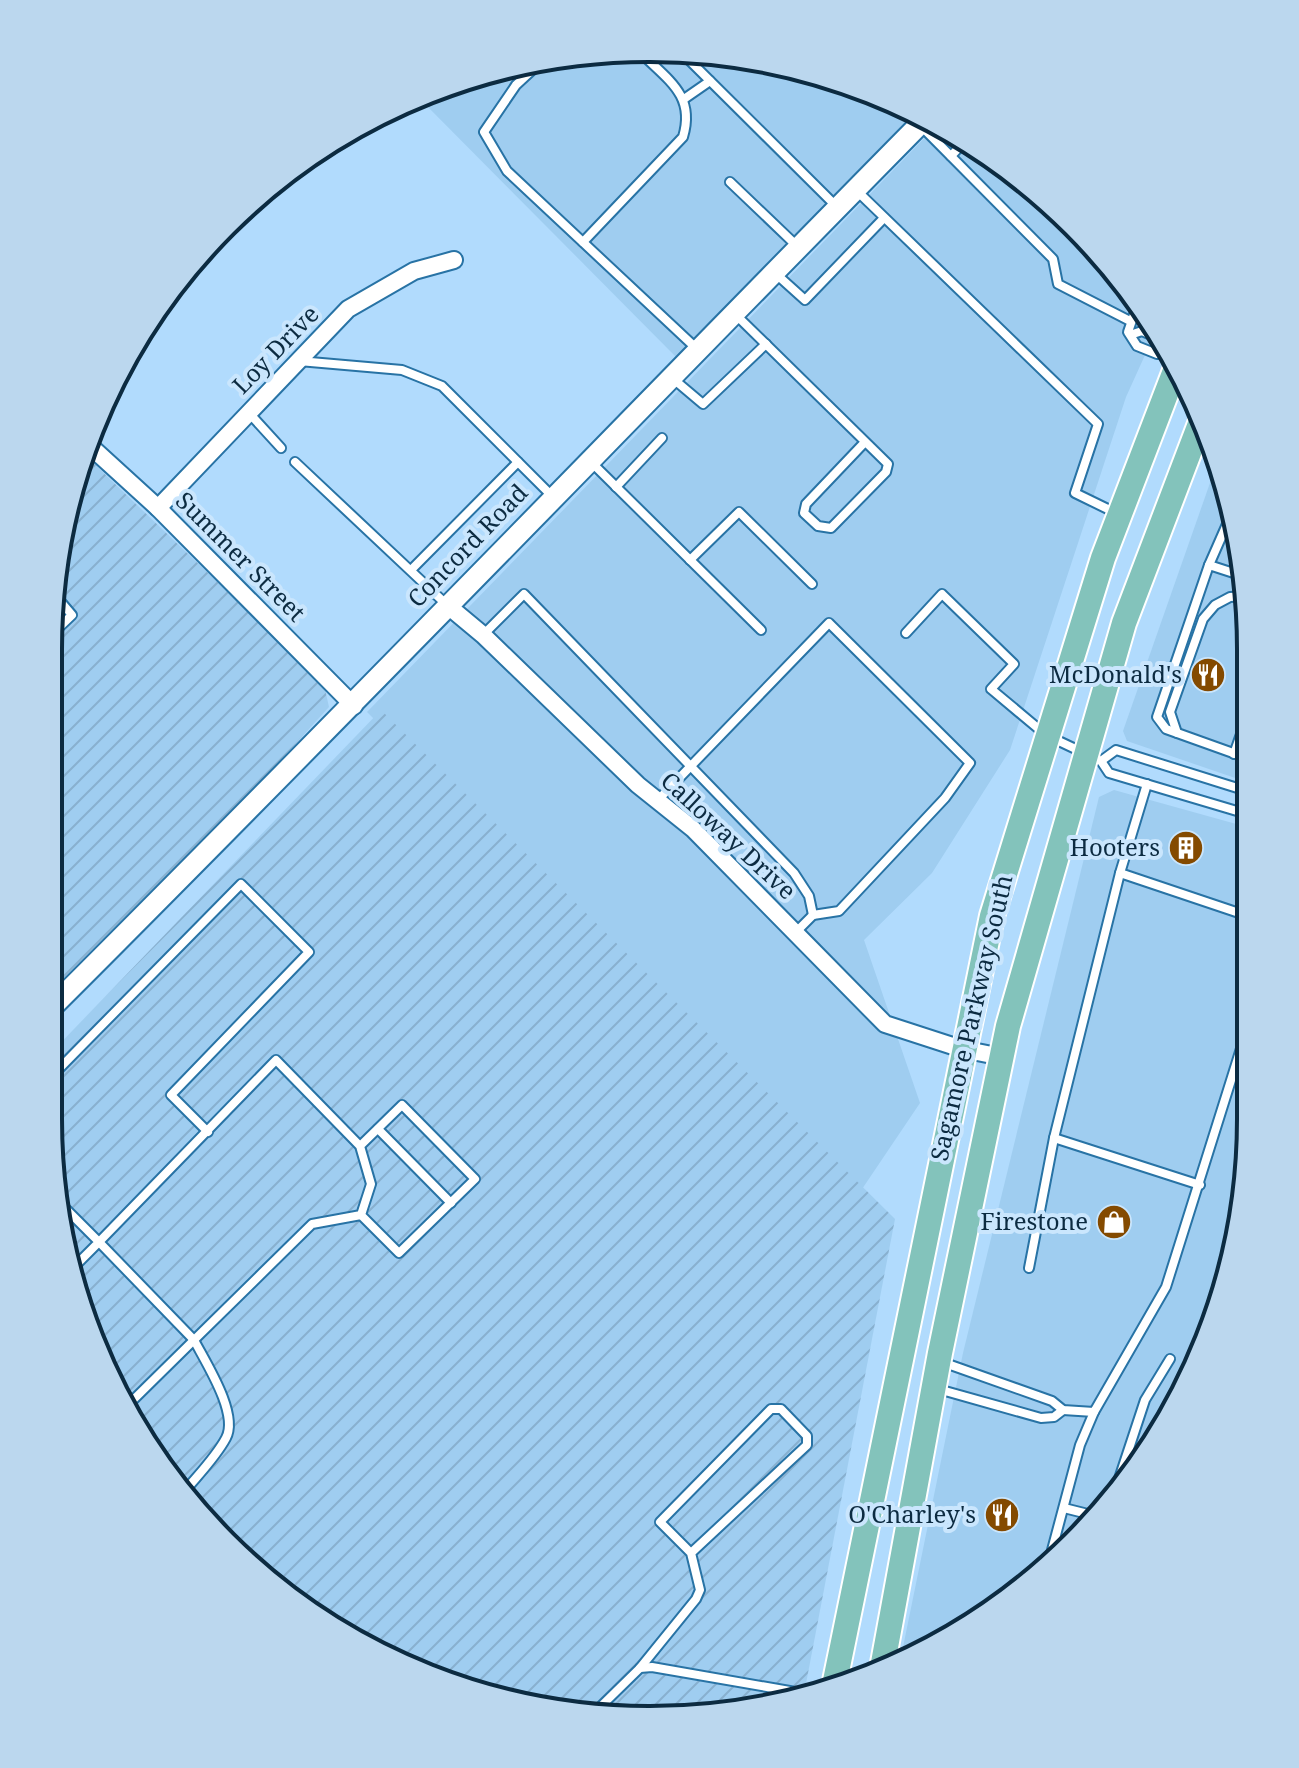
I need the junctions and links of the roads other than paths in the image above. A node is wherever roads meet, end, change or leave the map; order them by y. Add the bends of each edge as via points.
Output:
1 (649, 62) edge
2 (692, 63) edge
3 (527, 75) edge
4 (710, 81) junction
5 (684, 99) junction
6 (917, 127) edge
7 (936, 137) edge
8 (957, 150) edge
9 (951, 156) junction
10 (730, 182) dead end
11 (855, 189) junction
12 (837, 207) junction
13 (884, 218) junction
14 (583, 242) junction
15 (798, 247) junction
16 (454, 260) dead end
17 (774, 272) junction
18 (734, 312) junction
19 (1133, 315) edge
20 (1130, 321) junction
21 (1143, 332) edge
22 (1133, 334) junction
23 (766, 344) junction
24 (697, 349) junction
25 (1157, 354) edge
26 (298, 361) junction
27 (670, 377) junction
28 (1171, 381) edge
29 (249, 413) junction
30 (1196, 435) edge
31 (662, 438) dead end
32 (865, 442) junction
33 (281, 448) dead end
34 (97, 452) edge
35 (588, 460) junction
36 (295, 462) dead end
37 (518, 462) junction
38 (616, 487) junction
39 (552, 496) junction
40 (158, 508) junction
41 (1119, 515) junction
42 (1225, 529) edge
43 (690, 560) junction
44 (1209, 565) junction
45 (411, 570) junction
46 (1232, 572) edge
47 (812, 584) dead end
48 (1234, 597) edge
49 (64, 605) edge
50 (447, 605) junction
51 (63, 624) edge
52 (761, 630) dead end
53 (906, 633) dead end
54 (483, 635) junction
55 (354, 706) junction
56 (1177, 733) junction
57 (1046, 735) junction
58 (1237, 745) edge
59 (1234, 754) junction
60 (1237, 755) edge
61 (1094, 758) junction
62 (690, 766) junction
63 (1147, 784) junction
64 (1237, 788) edge
65 (658, 801) junction
66 (1237, 811) edge
67 (1120, 873) junction
68 (1237, 912) edge
69 (813, 915) junction
70 (795, 933) junction
71 (62, 997) edge
72 (962, 1049) junction
73 (1002, 1057) junction
74 (1237, 1063) edge
75 (62, 1066) edge
76 (378, 1129) junction
77 (208, 1132) junction
78 (1054, 1138) junction
79 (360, 1146) junction
80 (1200, 1185) junction
81 (451, 1203) junction
82 (70, 1213) edge
83 (361, 1215) junction
84 (99, 1242) junction
85 (80, 1261) edge
86 (1029, 1268) dead end
87 (194, 1340) junction
88 (1170, 1359) dead end
89 (939, 1360) junction
90 (934, 1387) junction
91 (134, 1399) edge
92 (1063, 1410) junction
93 (1094, 1412) junction
94 (1123, 1466) edge
95 (190, 1484) edge
96 (1064, 1508) junction
97 (1084, 1513) edge
98 (1054, 1544) edge
99 (691, 1553) junction
100 (884, 1656) edge
101 (640, 1668) junction
102 (836, 1676) edge
103 (785, 1690) edge
104 (603, 1704) edge

1 - 5 lane
2 - 4 lane
3 - 14 lane via 484,132 507,171
4 - 5 lane
4 - 12 lane
5 - 14 lane via 690,116 683,137
6 - 11 street, Concord Road
7 - 9 lane
8 - 9 lane
9 - 20 lane via 1053,259 1058,284
10 - 15 lane
11 - 12 street, Concord Road
11 - 13 lane
12 - 15 street, Concord Road
13 - 17 lane via 805,300
13 - 41 lane via 1098,424 1075,493
14 - 24 lane
15 - 17 street, Concord Road
16 - 26 street, Loy Drive via 414,271 348,309
17 - 18 street, Concord Road
18 - 23 lane
18 - 24 street, Concord Road
19 - 20 lane
20 - 22 lane via 1127,328
21 - 22 lane
22 - 25 lane via 1137,346
23 - 27 lane via 703,404
23 - 32 lane
24 - 27 street, Concord Road
26 - 29 street, Loy Drive
26 - 37 lane via 402,370 442,386
27 - 35 street, Concord Road
28 - 41 main road, Sagamore Parkway South
29 - 33 lane
29 - 40 street, Loy Drive
30 - 61 main road, Sagamore Parkway South via 1124,623
31 - 38 lane
32 - 32 lane via 888,464 886,472 831,528 818,526 804,513 806,504
34 - 40 street, Summer Street
35 - 38 lane
35 - 39 street, Concord Road
36 - 45 lane
37 - 39 lane
37 - 45 lane
38 - 43 lane
39 - 50 street, Concord Road
40 - 55 street, Summer Street
41 - 57 main road, Sagamore Parkway South
42 - 44 lane
43 - 47 lane via 739,512
43 - 52 lane
44 - 46 lane
44 - 56 lane via 1157,717
45 - 50 lane
48 - 56 lane via 1215,605 1203,619 1170,712
49 - 51 lane via 72,615
50 - 54 street, Calloway Drive
50 - 55 street, Concord Road
53 - 57 lane via 942,594 1014,664 991,689
54 - 62 lane via 524,594
54 - 65 street, Calloway Drive
55 - 71 street, Concord Road
56 - 59 lane
57 - 61 lane
57 - 72 main road, Sagamore Parkway South via 992,916
58 - 59 lane
59 - 60 lane
61 - 63 lane via 1109,773
61 - 64 lane via 1116,750
61 - 73 main road, Sagamore Parkway South
62 - 65 lane
62 - 69 lane via 794,873 809,896
62 - 69 lane via 829,623 970,763 945,798 839,911
63 - 66 lane
63 - 67 lane
65 - 70 street, Calloway Drive via 693,829
67 - 68 lane
67 - 78 lane
69 - 70 lane
70 - 72 street, Calloway Drive via 885,1024
72 - 73 street, Calloway Drive
72 - 102 main road, Sagamore Parkway South
73 - 89 main road, Sagamore Parkway South
74 - 80 lane
75 - 77 lane via 241,884 309,952 171,1095
76 - 79 lane
76 - 81 lane
76 - 81 lane via 402,1105 475,1179
77 - 79 lane via 276,1060
77 - 84 lane
78 - 80 lane
78 - 86 lane
79 - 83 lane via 371,1184
80 - 93 lane via 1157,1307
81 - 83 lane via 399,1253
82 - 84 lane
83 - 87 lane via 312,1224
84 - 85 lane
84 - 87 lane
87 - 91 lane
87 - 95 lane via 230,1422 227,1436
88 - 94 lane via 1145,1400
89 - 90 main road, Sagamore Parkway South
89 - 92 lane via 1052,1401
90 - 92 lane via 1041,1418
90 - 100 main road, Sagamore Parkway South
92 - 93 lane
93 - 96 lane
96 - 97 lane
96 - 98 lane
99 - 99 lane via 807,1445 807,1436 781,1409 771,1409 660,1522
99 - 101 lane via 700,1590
101 - 103 lane
101 - 104 lane

